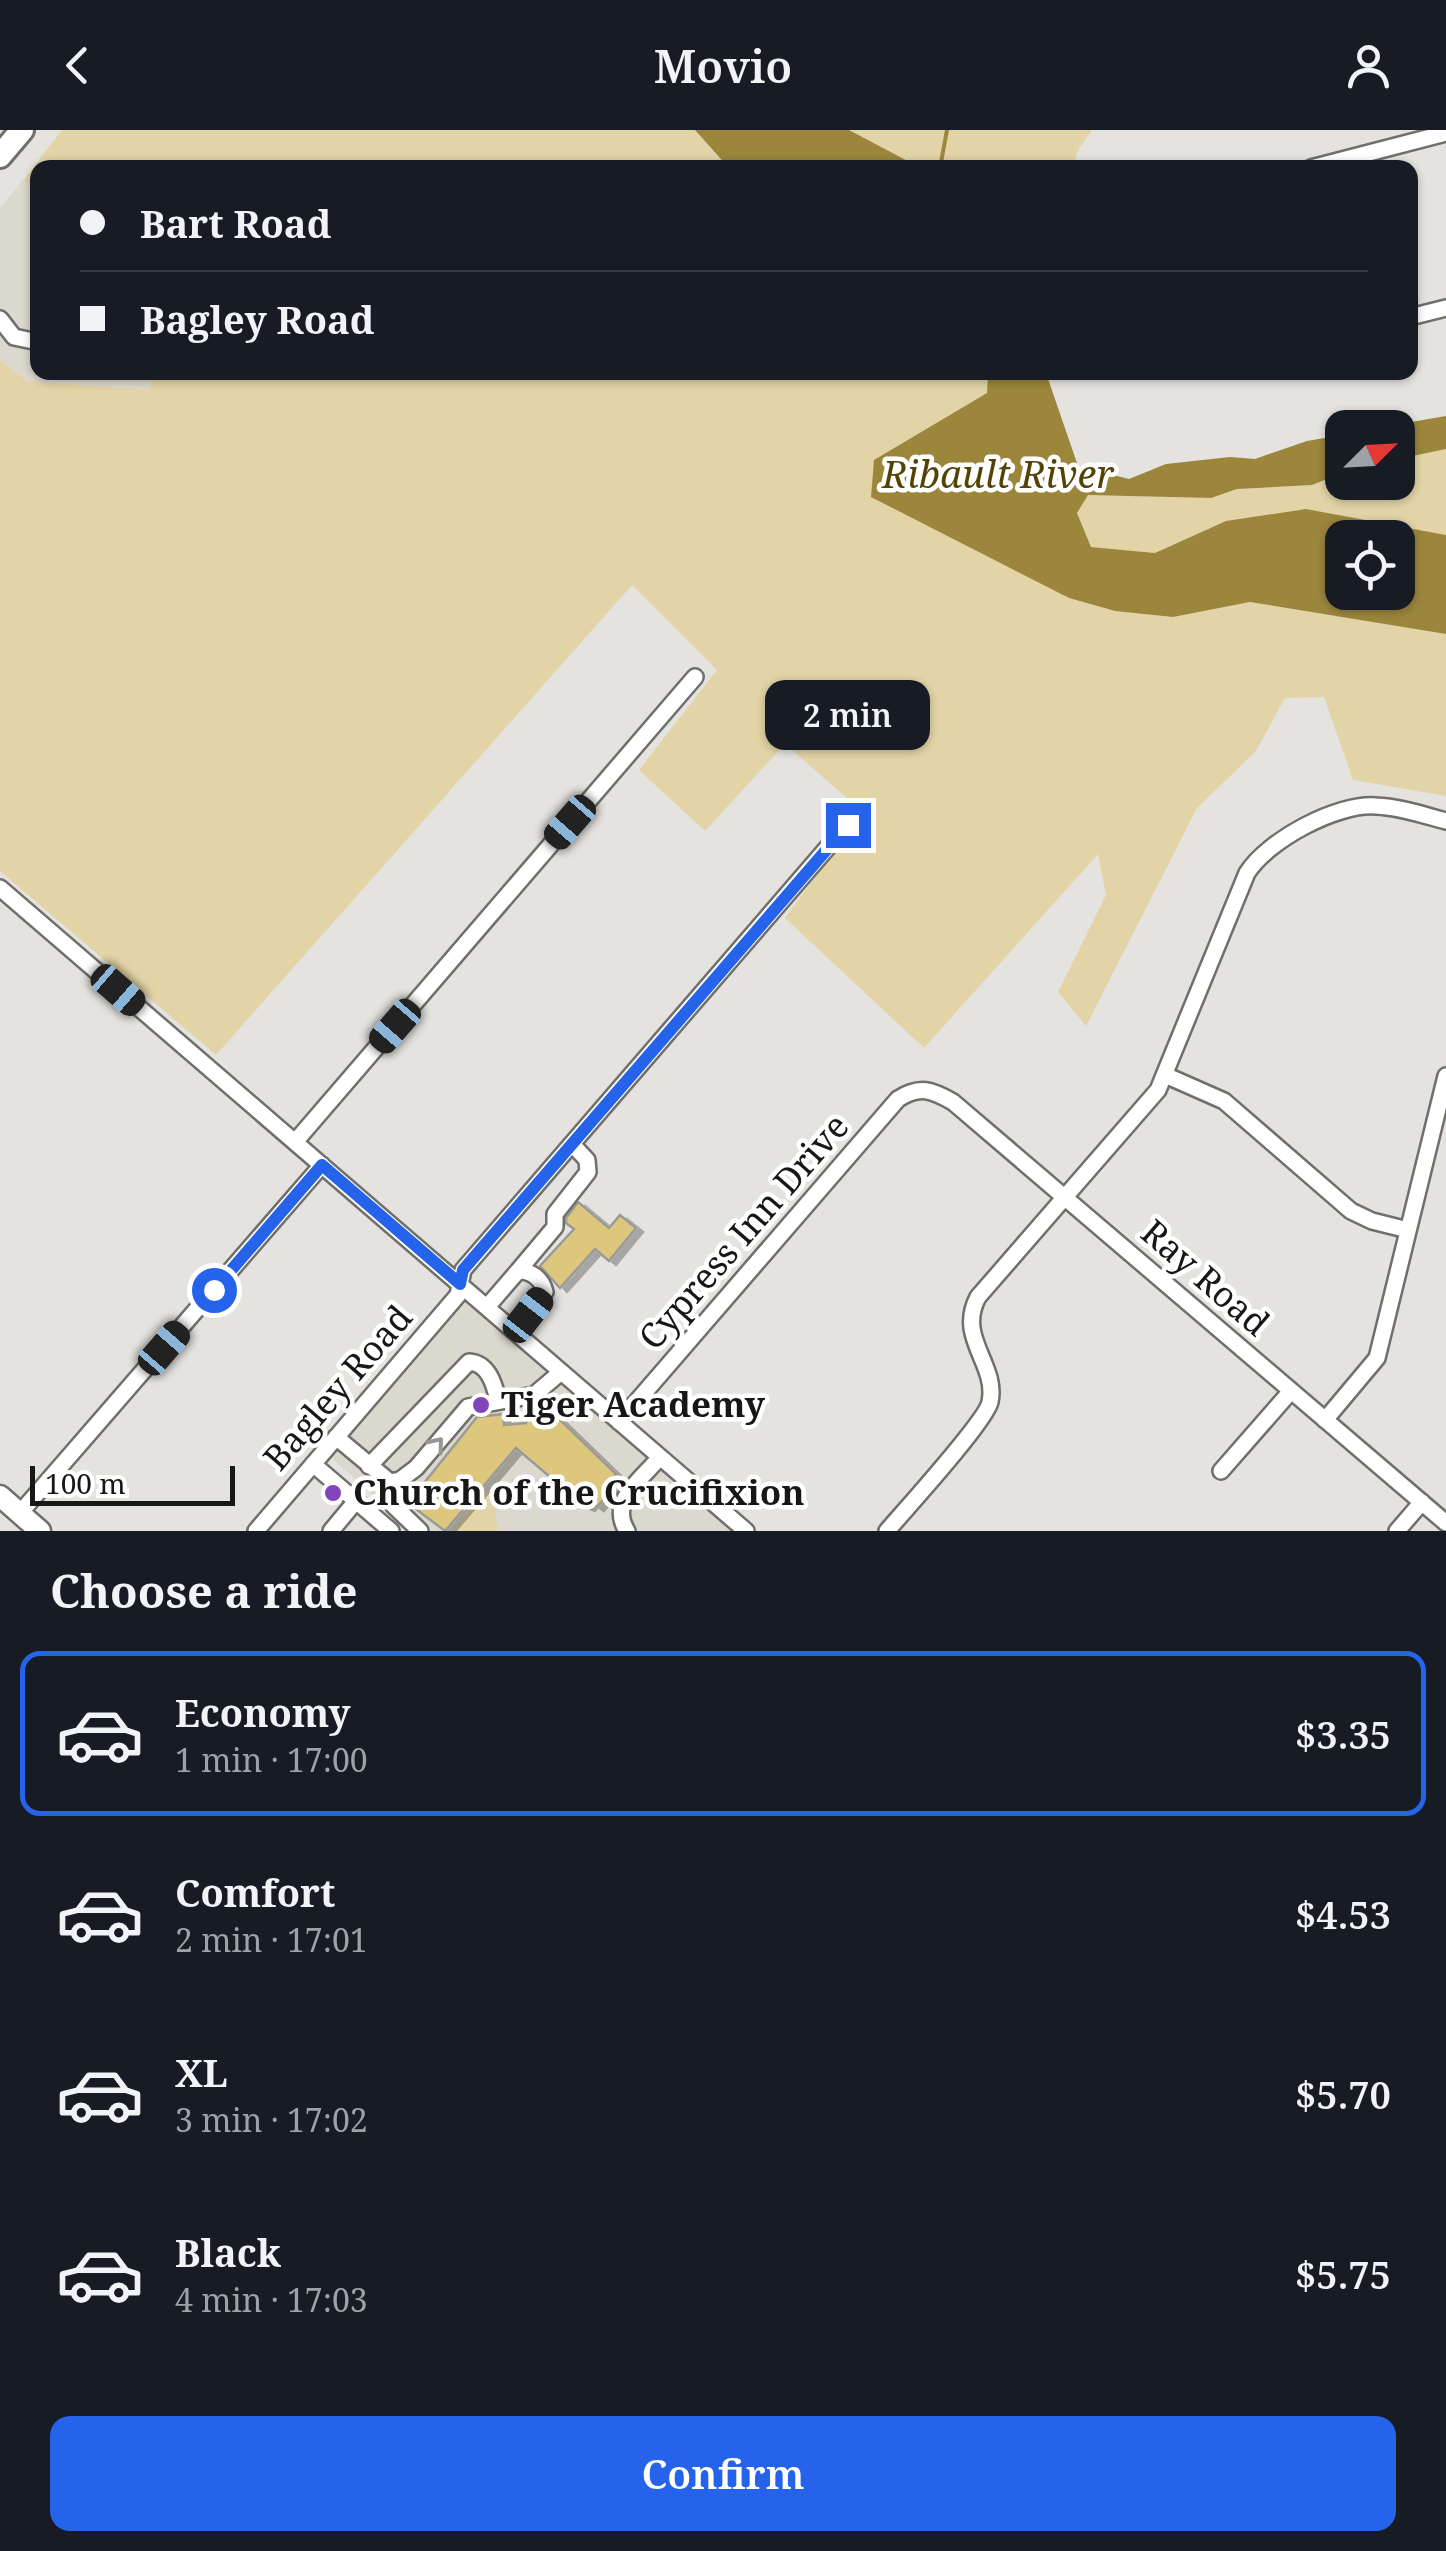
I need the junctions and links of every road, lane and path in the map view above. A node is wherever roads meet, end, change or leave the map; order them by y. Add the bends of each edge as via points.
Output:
1 (22, 130) edge
2 (1446, 133) edge
3 (0, 156) edge
4 (1342, 160) edge
5 (1446, 308) edge
6 (1418, 315) edge
7 (0, 320) edge
8 (30, 340) edge
9 (695, 677) dead end
10 (1446, 821) edge
11 (848, 825) dead end
12 (0, 888) edge
13 (1165, 1075) junction
14 (1446, 1076) edge
15 (920, 1088) joint
16 (295, 1142) junction
17 (573, 1146) junction
18 (322, 1165) junction
19 (1064, 1197) junction
20 (1408, 1230) junction
21 (518, 1271) junction
22 (460, 1284) junction
23 (487, 1307) junction
24 (516, 1332) junction
25 (561, 1372) junction
26 (1291, 1392) junction
27 (498, 1400) junction
28 (1325, 1420) junction
29 (619, 1422) junction
30 (336, 1437) junction
31 (660, 1457) junction
32 (313, 1464) junction
33 (370, 1466) junction
34 (1221, 1472) dead end
35 (390, 1482) junction
36 (0, 1496) edge
37 (356, 1502) junction
38 (1422, 1502) junction
39 (20, 1513) junction
40 (1446, 1523) edge
41 (739, 1529) edge
42 (40, 1531) edge
43 (256, 1531) edge
44 (331, 1531) edge
45 (391, 1531) edge
46 (420, 1531) edge
47 (627, 1531) edge
48 (887, 1531) edge
49 (1396, 1531) edge

1 - 3 highway
2 - 4 street
5 - 6 street
7 - 8 street via 14,337
9 - 16 street
10 - 13 street via 1358,806 1282,838 1256,858
11 - 17 street, Bagley Road
12 - 16 street
13 - 19 street
13 - 20 street via 1224,1101 1351,1211
14 - 20 street
15 - 19 street, Ray Road via 953,1102
15 - 29 street, Cypress Inn Drive via 898,1099
16 - 18 street
17 - 21 street via 587,1160 588,1172
17 - 22 street, Bagley Road via 463,1270
18 - 22 street
18 - 39 street
19 - 26 street, Ray Road
19 - 48 street via 973,1307 972,1332 990,1384 988,1410
20 - 28 street via 1377,1358
21 - 23 street
21 - 24 street via 533,1275 544,1292
22 - 23 street
22 - 30 street, Bagley Road via 458,1295
23 - 24 street
24 - 25 street
25 - 27 street via 534,1395
25 - 29 street
26 - 28 street, Ray Road
26 - 34 street
27 - 33 street via 487,1371 469,1362
35 -> 27 street via 416,1468 468,1406
28 - 38 street, Ray Road
29 - 31 street
30 - 32 street, Bagley Road
30 - 33 street
31 - 41 street
31 - 47 street via 623,1501
32 - 37 street
32 - 43 street, Bagley Road
33 - 35 street
35 - 46 street via 392,1505
36 - 39 main road
37 - 44 street
37 - 45 street
38 - 40 street, Ray Road
38 - 49 street
39 - 42 main road

